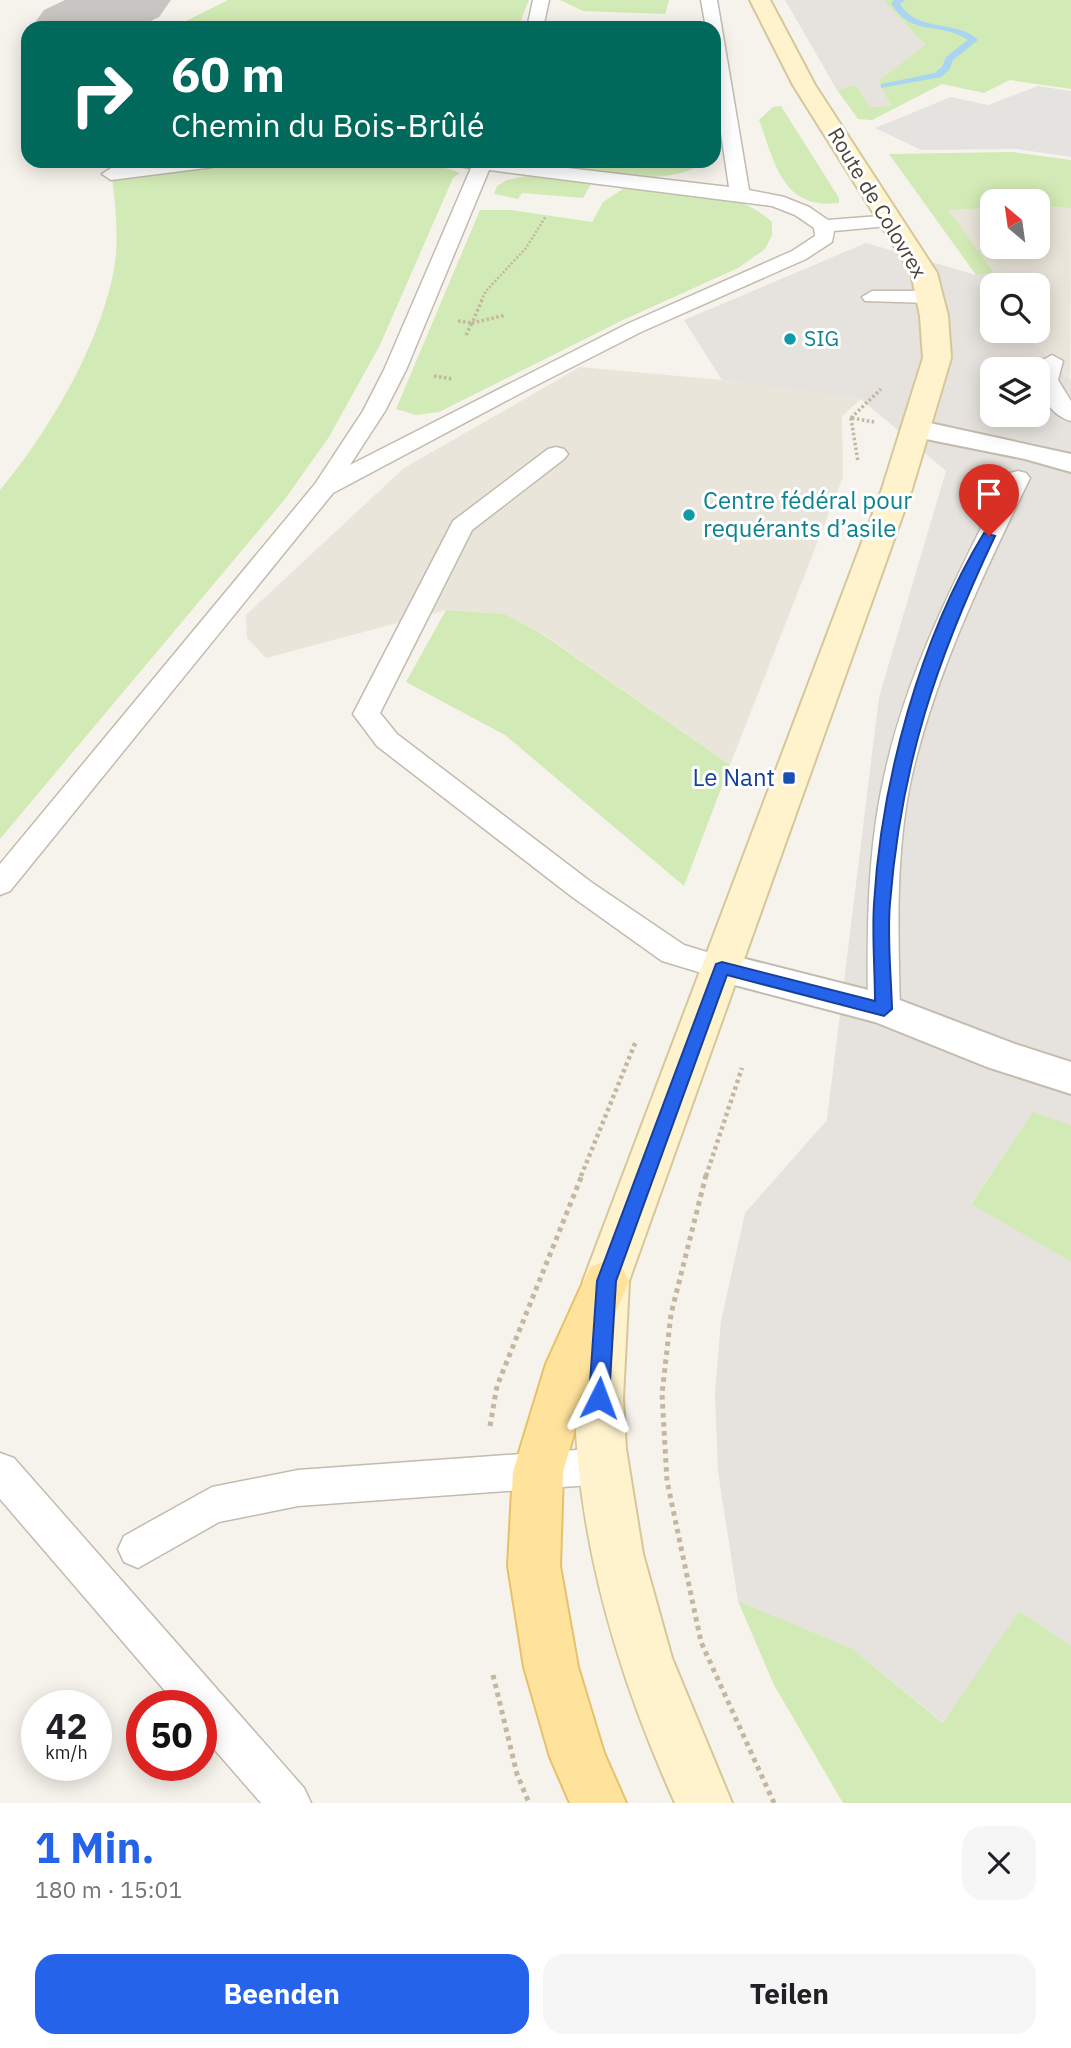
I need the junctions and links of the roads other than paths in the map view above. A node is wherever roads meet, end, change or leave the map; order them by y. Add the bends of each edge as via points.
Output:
1 (541, 0) edge
2 (709, 0) edge
3 (760, 0) edge
4 (536, 21) edge
5 (713, 21) edge
6 (721, 73) edge
7 (158, 168) edge
8 (473, 168) edge
9 (506, 168) edge
10 (111, 174) dead end
11 (740, 194) junction
12 (892, 220) junction
13 (824, 226) junction
14 (872, 297) dead end
15 (930, 297) junction
16 (1052, 361) dead end
17 (1071, 414) edge
18 (916, 429) junction
19 (556, 454) dead end
20 (1069, 459) edge
21 (1018, 478) dead end
22 (324, 488) junction
23 (0, 884) edge
24 (722, 968) junction
25 (884, 1009) junction
26 (1071, 1078) edge
27 (606, 1281) junction
28 (604, 1466) junction
29 (0, 1471) edge
30 (538, 1472) junction
31 (138, 1549) dead end
32 (289, 1803) edge
33 (598, 1803) edge
34 (704, 1803) edge

1 - 4 lane
2 - 5 lane
3 - 12 main road, Route de Colovrex via 804,85
6 - 11 lane
7 - 10 lane
8 - 22 lane via 395,370
9 - 11 lane via 604,187
11 - 13 lane via 790,206
12 - 13 lane
12 - 15 main road, Route de Colovrex via 923,273
13 - 22 lane via 825,238 799,255 634,328
14 - 15 lane
15 - 18 main road, Route de Colovrex via 937,358
16 - 17 lane via 1047,380 1061,406
18 - 20 street
18 - 24 main road, Route de Colovrex
19 - 24 lane via 462,526 366,714 387,740 581,889 673,953
21 - 25 lane via 951,615 926,680 898,777 882,904
22 - 23 lane
24 - 25 street
24 - 27 main road, Route de Colovrex
25 - 26 street
27 - 28 main road, Route de Colovrex via 599,1398
27 - 30 main road via 570,1364
28 - 30 lane
28 - 34 main road, Route de Colovrex via 639,1636 668,1721
29 - 32 lane
30 - 31 lane via 285,1491 212,1505
30 - 33 main road via 534,1566 551,1667 578,1757

